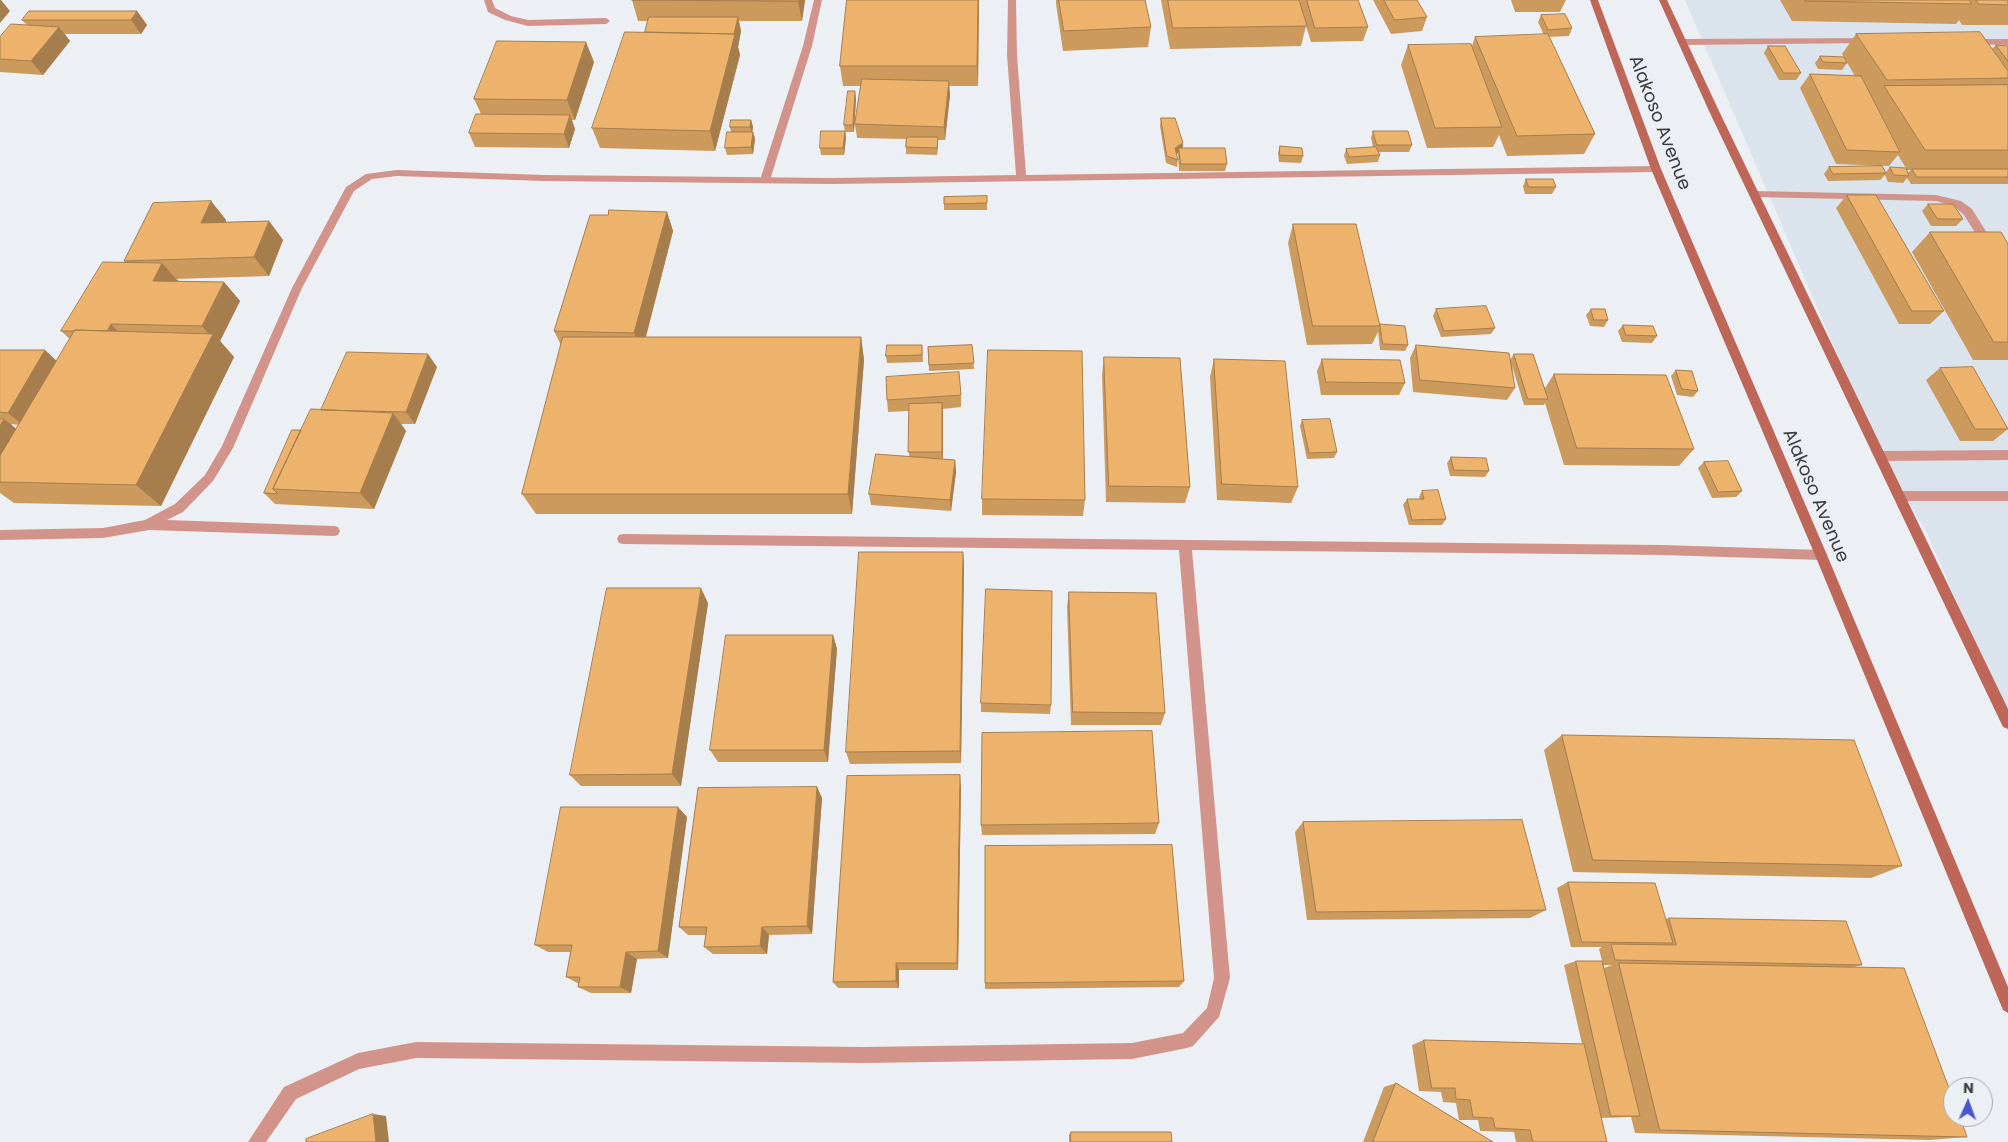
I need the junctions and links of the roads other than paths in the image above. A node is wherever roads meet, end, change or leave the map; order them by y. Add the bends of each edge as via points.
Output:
1 (488, 0) edge
2 (818, 0) edge
3 (1012, 0) edge
4 (1594, 0) edge
5 (1663, 0) edge
6 (606, 21) dead end
7 (1879, 41) edge
8 (1682, 42) junction
9 (1958, 42) edge
10 (2008, 42) edge
11 (1656, 169) junction
12 (1021, 179) junction
13 (765, 180) junction
14 (1754, 194) junction
15 (2008, 276) edge
16 (2008, 455) edge
17 (1881, 456) junction
18 (1900, 496) junction
19 (2008, 496) edge
20 (147, 524) junction
21 (334, 531) dead end
22 (0, 535) edge
23 (623, 539) dead end
24 (1185, 545) junction
25 (1821, 555) junction
26 (2008, 723) edge
27 (2008, 1005) edge
28 (256, 1142) edge

1 - 6 street via 491,10 528,23
2 - 13 street via 814,27
3 - 12 street via 1012,54
4 - 11 street, Alakoso Avenue
5 - 8 street
7 - 8 street
8 - 14 street
9 - 10 street
11 - 12 street
11 - 25 street, Alakoso Avenue
12 - 13 street
13 - 20 street via 397,173 370,176 350,189 297,288 228,448 209,478 179,508
14 - 15 street via 1936,198 1957,203 1968,212
14 - 17 street
16 - 17 street
17 - 18 street
18 - 19 street
18 - 26 street
20 - 21 street
20 - 22 street via 103,533
23 - 24 street
24 - 25 street
24 - 28 street via 1222,978 1214,1012 1187,1040 1132,1051 864,1055 416,1050 358,1060 290,1093
25 - 27 street, Alakoso Avenue

